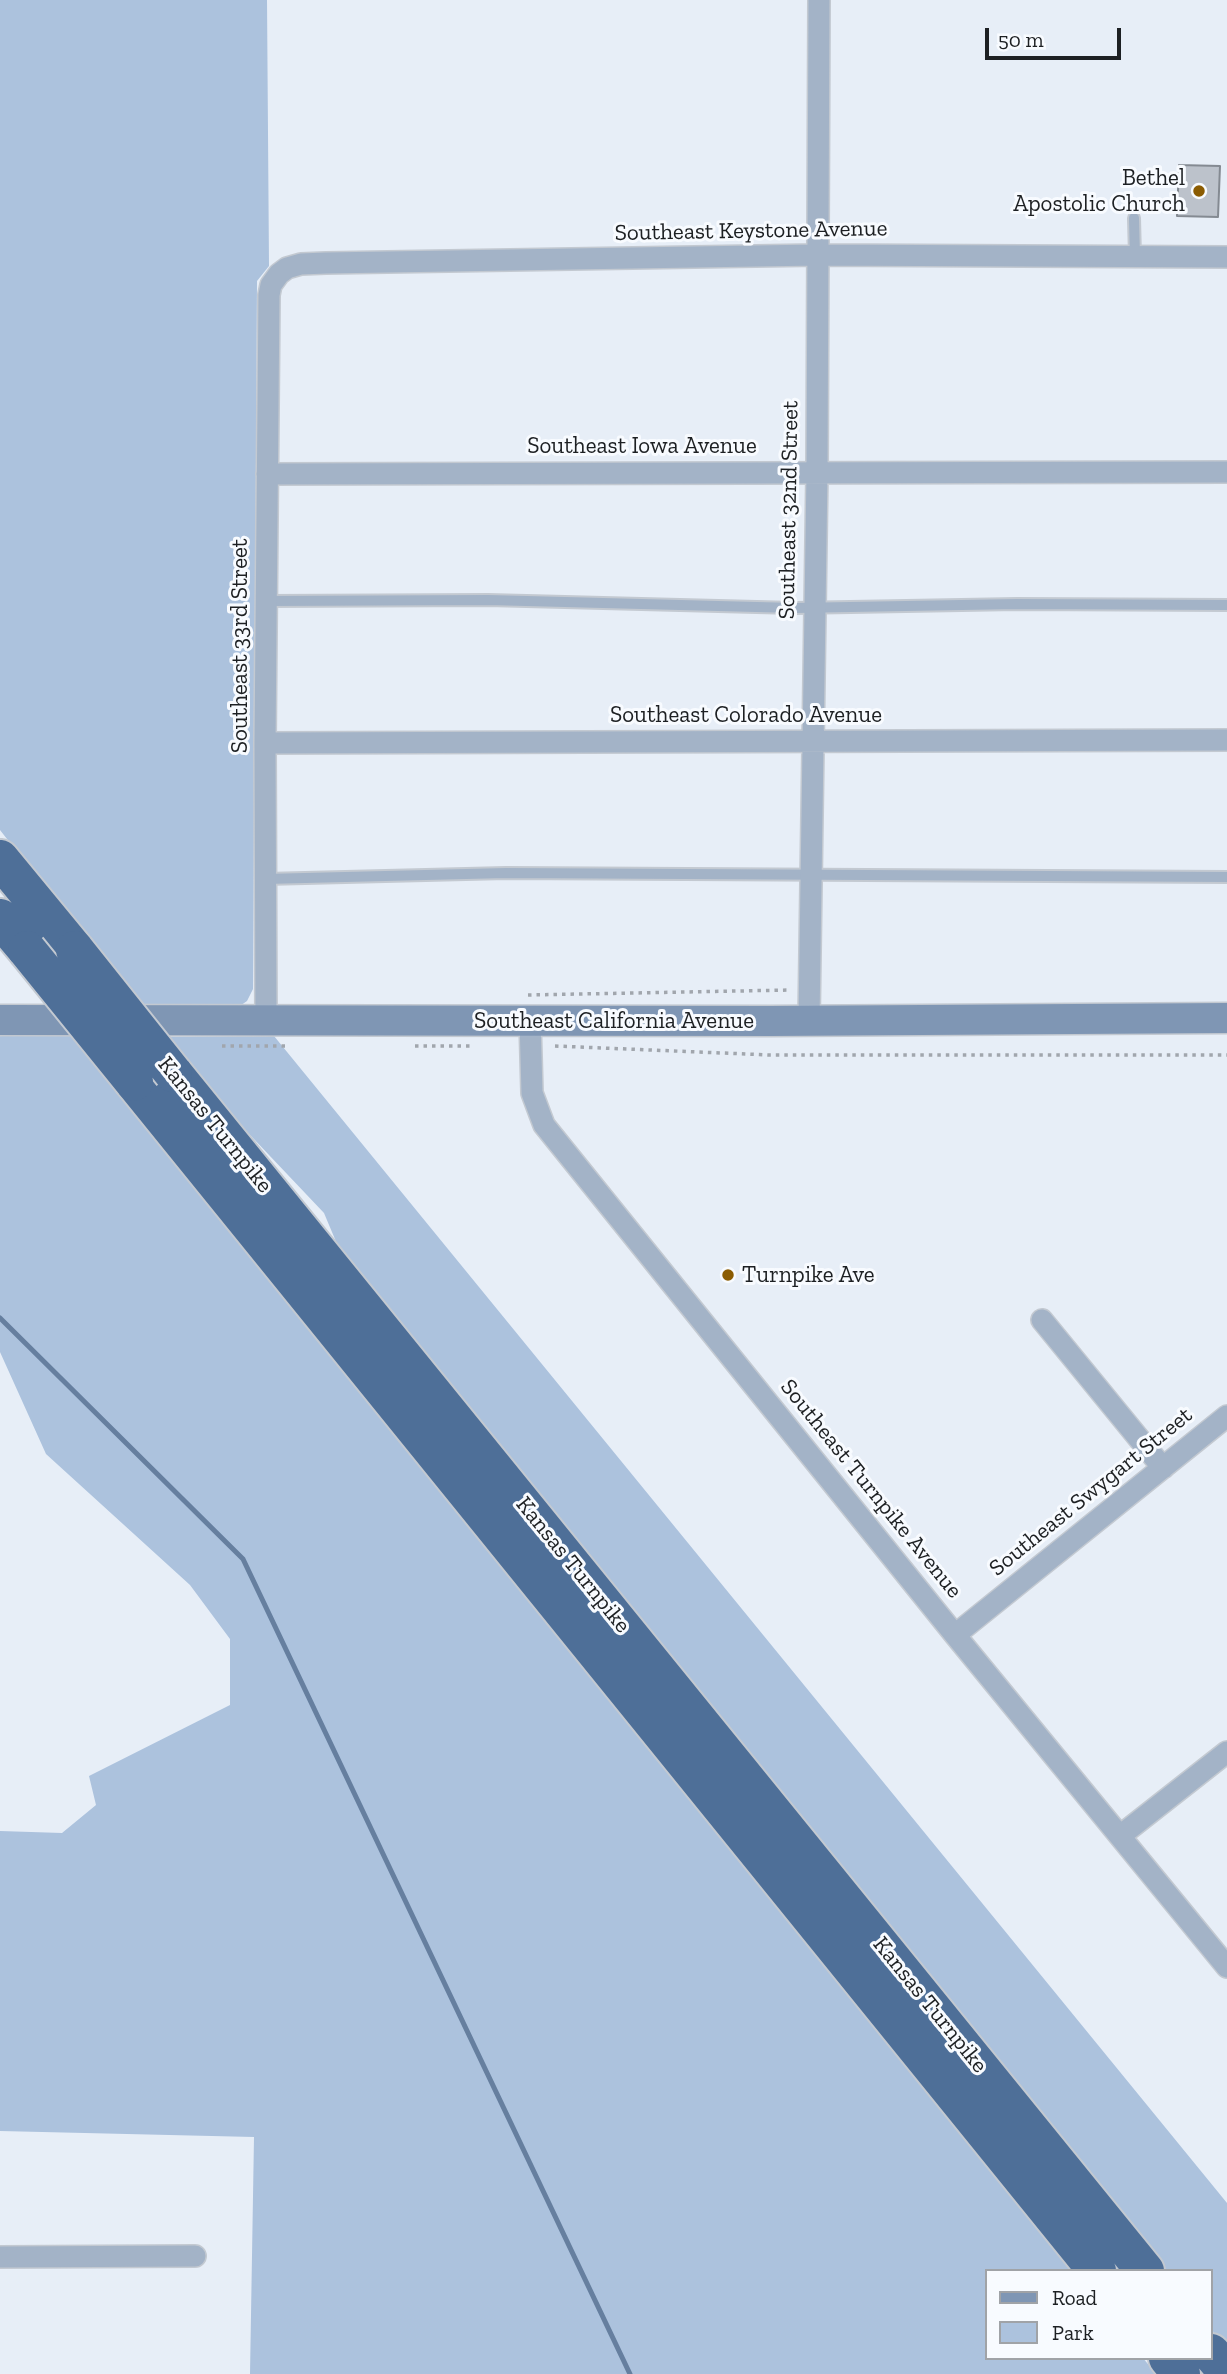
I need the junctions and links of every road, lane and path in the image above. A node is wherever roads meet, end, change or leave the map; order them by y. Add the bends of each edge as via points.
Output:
1 (819, 0) edge
2 (1134, 218) dead end
3 (817, 255) junction
4 (1135, 257) junction
5 (1227, 257) edge
6 (279, 274) joint
7 (817, 472) junction
8 (1227, 472) edge
9 (267, 474) junction
10 (266, 601) junction
11 (1227, 605) edge
12 (815, 607) junction
13 (1227, 740) edge
14 (813, 741) junction
15 (265, 743) junction
16 (0, 859) edge
17 (811, 876) junction
18 (1227, 877) edge
19 (265, 879) junction
20 (0, 918) edge
21 (1227, 1018) edge
22 (0, 1020) edge
23 (809, 1020) junction
24 (266, 1021) junction
25 (530, 1033) junction
26 (213, 1045) dead end
27 (287, 1046) dead end
28 (414, 1046) dead end
29 (478, 1046) dead end
30 (1227, 1055) edge
31 (1042, 1320) dead end
32 (1227, 1416) edge
33 (1163, 1468) junction
34 (955, 1635) junction
35 (1227, 1752) edge
36 (1120, 1836) junction
37 (1227, 1967) edge
38 (195, 2256) dead end
39 (0, 2257) edge
40 (1095, 2269) edge
41 (1143, 2269) edge
42 (1213, 2355) edge
43 (1170, 2360) edge
44 (1227, 2372) edge
45 (1181, 2374) edge

1 - 3 street, Southeast 32nd Street
2 - 4 lane
3 - 4 street, Southeast Keystone Avenue
3 - 6 street, Southeast Keystone Avenue via 300,264
3 - 7 street, Southeast 32nd Street
4 - 5 street, Southeast Keystone Avenue
6 - 9 street, Southeast 33rd Street via 269,295
7 - 8 street, Southeast Iowa Avenue
7 - 9 street, Southeast Iowa Avenue
7 - 12 street, Southeast 32nd Street
9 - 10 street, Southeast 33rd Street
10 - 12 lane
10 - 15 street, Southeast 33rd Street
11 - 12 lane
12 - 14 street, Southeast 32nd Street
13 - 14 street, Southeast Colorado Avenue
14 - 15 street, Southeast Colorado Avenue
14 - 17 street, Southeast 32nd Street
15 - 19 street, Southeast 33rd Street
16 - 41 highway, Kansas Turnpike, bridge
17 - 18 lane
17 - 19 lane via 506,873
17 - 23 street, Southeast 32nd Street
19 - 24 street, Southeast 33rd Street
20 - 40 highway, Kansas Turnpike, bridge
21 - 23 main road, Southeast California Avenue
22 - 24 main road, Southeast California Avenue
23 - 25 main road, Southeast California Avenue
24 - 25 main road, Southeast California Avenue
25 - 30 path via 770,1055
25 - 34 street, Southeast Turnpike Avenue via 532,1093 544,1125
26 - 27 path
28 - 29 path
31 - 33 street
32 - 33 street, Southeast Swygart Street
33 - 34 street, Southeast Swygart Street
34 - 36 street, Southeast Turnpike Avenue
35 - 36 street
36 - 37 street, Southeast Turnpike Avenue
38 - 39 street
42 - 44 highway
43 - 45 highway

